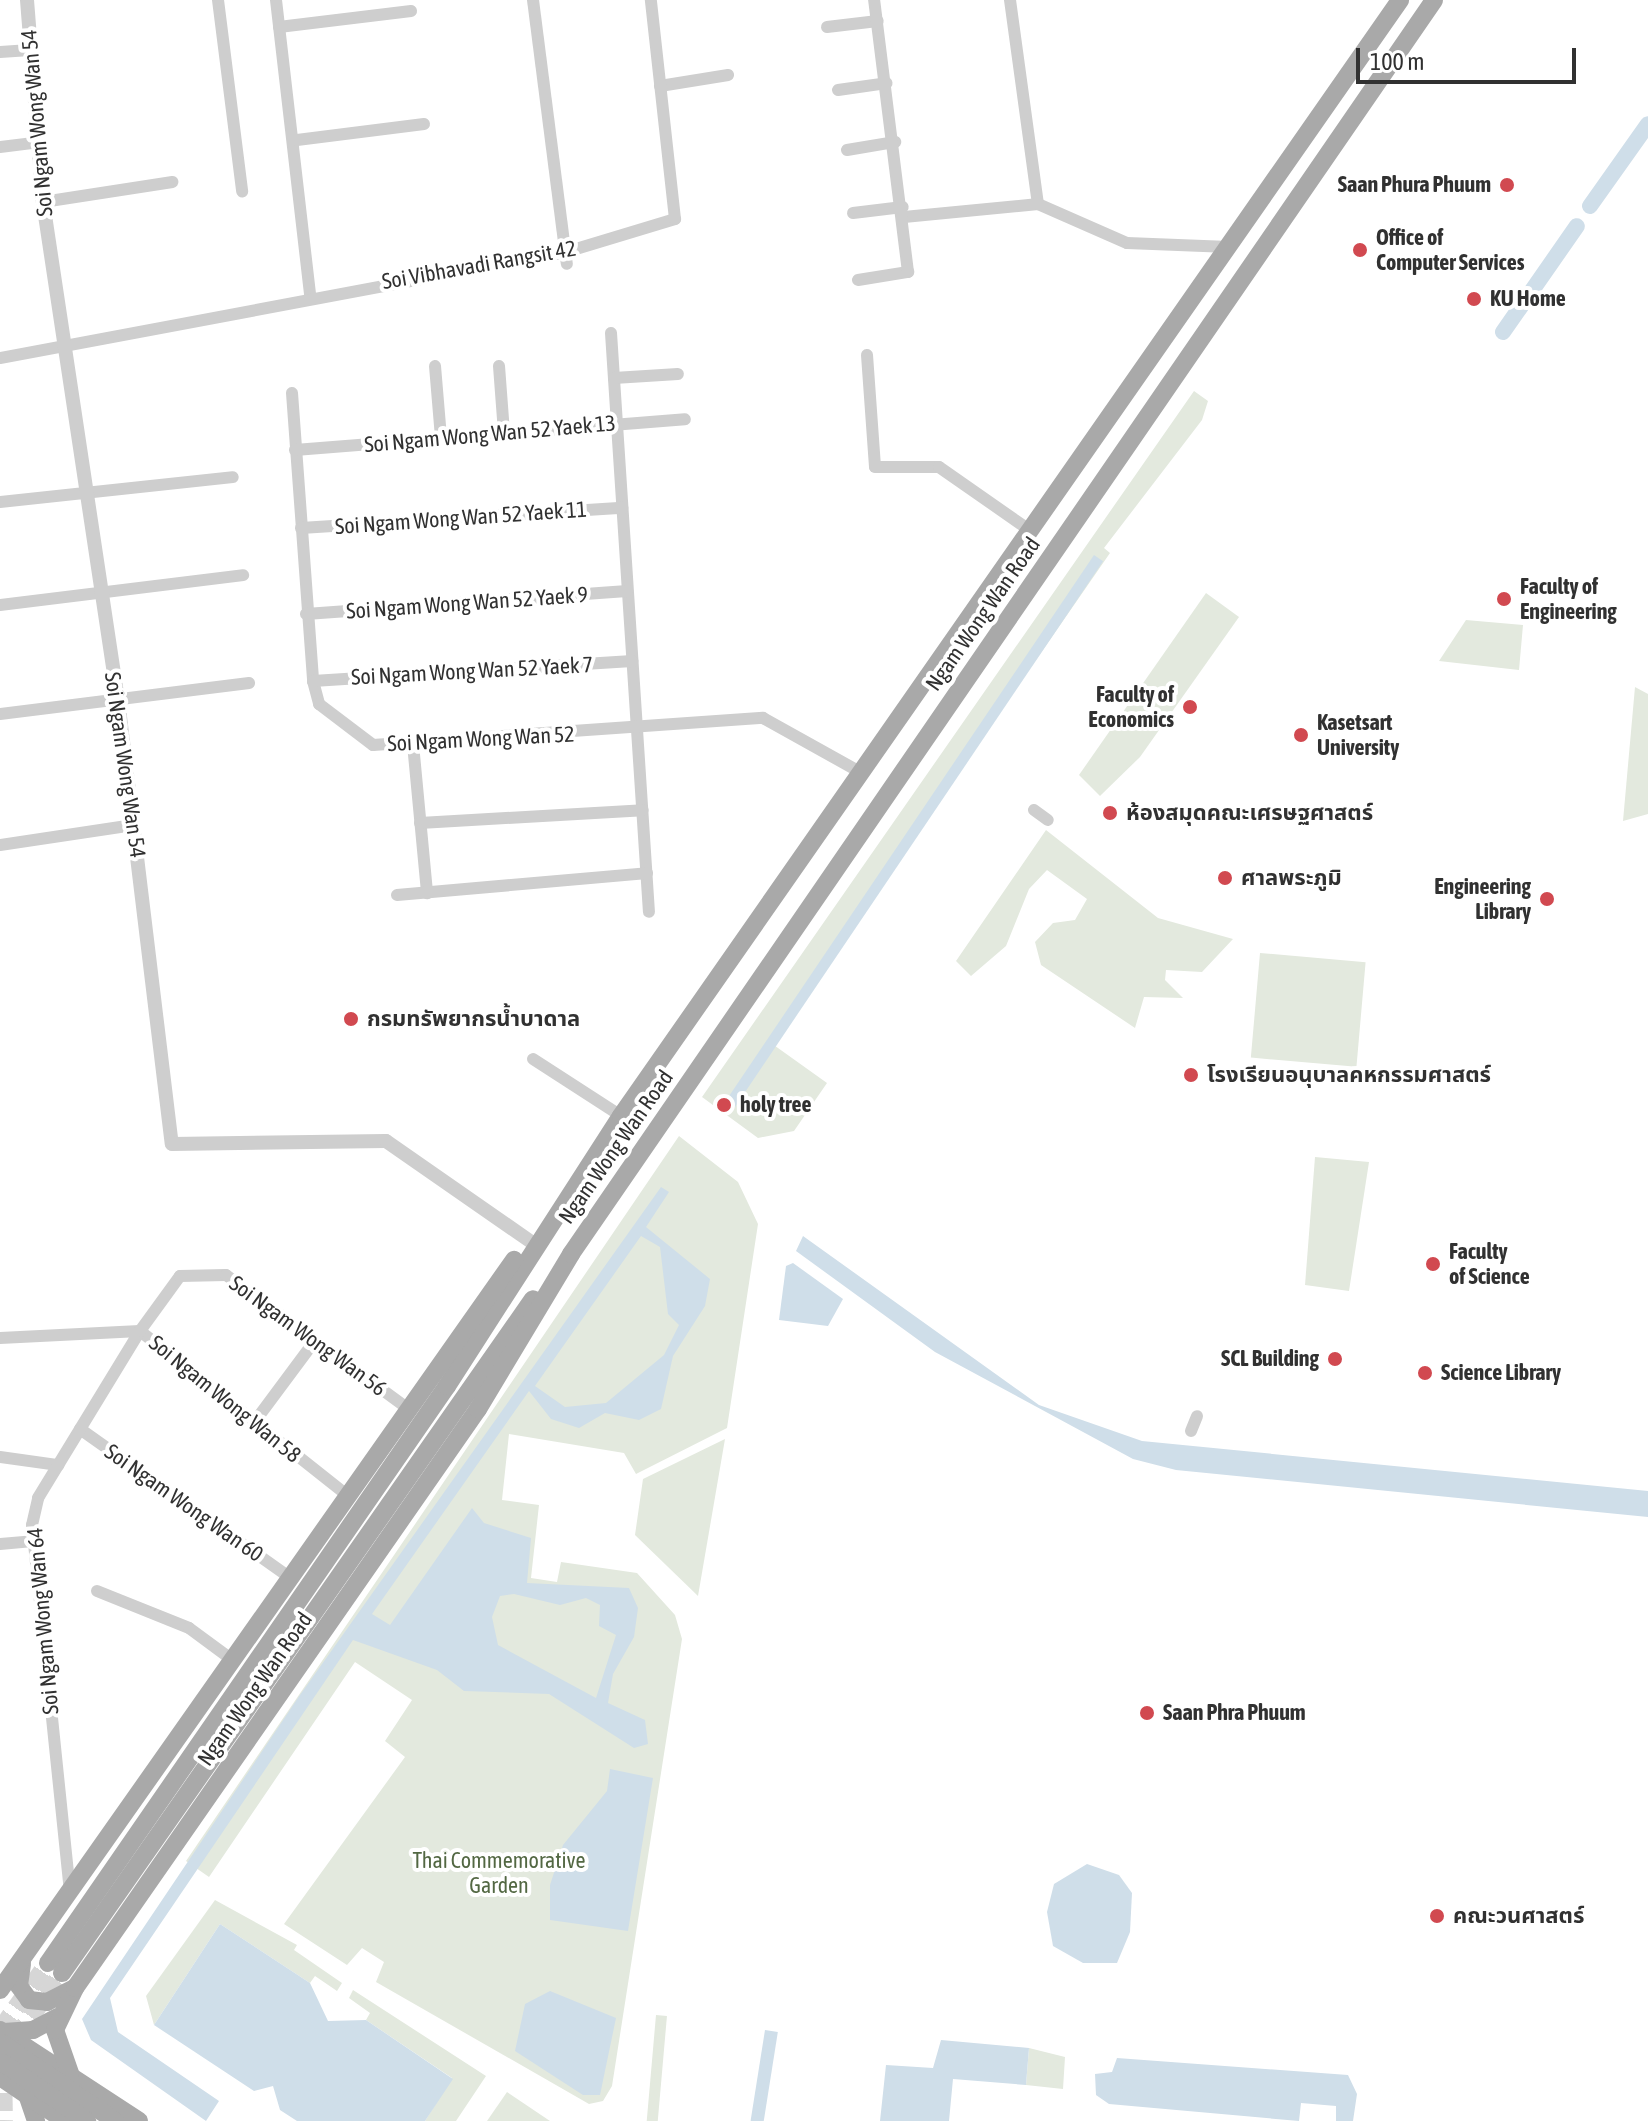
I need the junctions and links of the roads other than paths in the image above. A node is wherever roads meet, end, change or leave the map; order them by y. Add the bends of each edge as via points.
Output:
1 (27, 0) edge
2 (218, 0) edge
3 (276, 0) edge
4 (533, 0) edge
5 (651, 0) edge
6 (874, 0) edge
7 (1010, 0) edge
8 (1400, 0) edge
9 (1434, 0) edge
10 (411, 11) dead end
11 (878, 21) junction
12 (279, 27) junction
13 (827, 27) dead end
14 (30, 50) junction
15 (0, 52) edge
16 (728, 75) dead end
17 (887, 83) junction
18 (660, 86) junction
19 (838, 90) dead end
20 (424, 124) dead end
21 (297, 140) junction
22 (38, 142) junction
23 (895, 142) junction
24 (0, 147) edge
25 (847, 150) dead end
26 (172, 182) dead end
27 (242, 191) dead end
28 (43, 202) junction
29 (1038, 204) junction
30 (903, 212) junction
31 (853, 213) dead end
32 (1229, 247) junction
33 (566, 258) junction
34 (858, 280) dead end
35 (310, 296) junction
36 (611, 333) dead end
37 (64, 343) junction
38 (867, 355) dead end
39 (0, 358) edge
40 (435, 366) dead end
41 (499, 366) dead end
42 (678, 374) dead end
43 (614, 378) junction
44 (292, 393) dead end
45 (685, 419) dead end
46 (617, 424) junction
47 (504, 433) junction
48 (441, 438) junction
49 (295, 450) junction
50 (233, 477) dead end
51 (87, 492) junction
52 (0, 502) edge
53 (622, 508) junction
54 (301, 528) junction
55 (1028, 529) junction
56 (243, 575) dead end
57 (627, 591) junction
58 (101, 594) junction
59 (0, 605) edge
60 (306, 614) junction
61 (632, 661) junction
62 (313, 681) junction
63 (249, 683) dead end
64 (118, 700) junction
65 (0, 714) edge
66 (638, 730) junction
67 (413, 744) junction
68 (860, 772) junction
69 (643, 810) junction
70 (1034, 810) dead end
71 (1048, 820) dead end
72 (420, 823) junction
73 (134, 825) junction
74 (0, 845) edge
75 (647, 873) junction
76 (427, 893) junction
77 (397, 895) dead end
78 (649, 912) dead end
79 (533, 1059) dead end
80 (621, 1116) junction
81 (536, 1236) junction
82 (571, 1254) junction
83 (140, 1331) junction
84 (0, 1338) edge
85 (314, 1342) junction
86 (406, 1407) junction
87 (1197, 1416) dead end
88 (253, 1424) junction
89 (80, 1429) junction
90 (1191, 1431) dead end
91 (0, 1457) edge
92 (58, 1465) junction
93 (346, 1494) junction
94 (33, 1541) junction
95 (0, 1544) edge
96 (289, 1577) junction
97 (97, 1591) dead end
98 (231, 1659) junction
99 (70, 1892) junction
100 (26, 1954) junction
101 (75, 1988) junction
102 (0, 1990) edge
103 (57, 2017) junction
104 (1, 2036) edge
105 (63, 2069) junction
106 (4, 2070) edge
107 (32, 2099) junction
108 (36, 2121) edge
109 (65, 2121) edge
110 (87, 2121) edge
111 (115, 2121) edge
112 (139, 2121) edge

1 - 14 street, Soi Ngam Wong Wan 54
2 - 27 street
3 - 12 street
4 - 33 street
5 - 18 street, Soi Vibhavadi Rangsit 42
6 - 11 street
7 - 29 street
8 - 32 main road, Ngam Wong Wan Road
9 - 82 main road, Ngam Wong Wan Road
10 - 12 street
11 - 13 street
11 - 17 street
12 - 21 street
14 - 15 street
14 - 22 street, Soi Ngam Wong Wan 54
16 - 18 street
17 - 19 street
17 - 23 street
18 - 33 street, Soi Vibhavadi Rangsit 42 via 675,219
20 - 21 street
21 - 35 street
22 - 24 street
22 - 28 street, Soi Ngam Wong Wan 54
23 - 25 street
23 - 30 street
26 - 28 street
28 - 37 street, Soi Ngam Wong Wan 54
29 - 30 street
29 - 32 street via 1127,243
30 - 31 street
30 - 34 street via 908,272
32 - 55 main road, Ngam Wong Wan Road
33 - 35 street, Soi Vibhavadi Rangsit 42
35 - 37 street, Soi Vibhavadi Rangsit 42
36 - 43 street
37 - 39 street, Soi Vibhavadi Rangsit 42
37 - 51 street, Soi Ngam Wong Wan 54
38 - 55 street via 875,467 939,467
40 - 48 street
41 - 47 street
42 - 43 street
43 - 46 street
44 - 49 street, Soi Ngam Wong Wan 52
45 - 46 street, Soi Ngam Wong Wan 52 Yaek 13
46 - 47 street, Soi Ngam Wong Wan 52 Yaek 13
46 - 53 street
47 - 48 street, Soi Ngam Wong Wan 52 Yaek 13
48 - 49 street, Soi Ngam Wong Wan 52 Yaek 13
49 - 54 street, Soi Ngam Wong Wan 52
50 - 51 street
51 - 52 street
51 - 58 street, Soi Ngam Wong Wan 54
53 - 54 street, Soi Ngam Wong Wan 52 Yaek 11
53 - 57 street
54 - 60 street, Soi Ngam Wong Wan 52
55 - 68 main road, Ngam Wong Wan Road
56 - 58 street
57 - 60 street, Soi Ngam Wong Wan 52 Yaek 9
57 - 61 street
58 - 59 street
58 - 64 street, Soi Ngam Wong Wan 54
60 - 62 street, Soi Ngam Wong Wan 52
61 - 62 street, Soi Ngam Wong Wan 52 Yaek 7
61 - 66 street
62 - 67 street, Soi Ngam Wong Wan 52 via 319,704 373,745
63 - 64 street
64 - 65 street
64 - 73 street, Soi Ngam Wong Wan 54
66 - 67 street, Soi Ngam Wong Wan 52
66 - 68 street, Soi Ngam Wong Wan 52 via 763,718
66 - 69 street
67 - 72 street
68 - 80 main road, Ngam Wong Wan Road
69 - 72 street
69 - 75 street
70 - 71 street
72 - 76 street
73 - 74 street
73 - 81 street, Soi Ngam Wong Wan 54 via 172,1144 386,1141
75 - 76 street
75 - 78 street
76 - 77 street
79 - 80 street
80 - 81 main road, Ngam Wong Wan Road
81 - 82 main road, Ngam Wong Wan Road via 447,1386 55,1968 503,1336
81 - 86 main road, Ngam Wong Wan Road
82 - 101 main road, Ngam Wong Wan Road via 478,1409
83 - 84 street, Soi Ngam Wong Wan 58
83 - 85 street, Soi Ngam Wong Wan 56 via 180,1276 203,1270 226,1275
83 - 88 street, Soi Ngam Wong Wan 58
83 - 89 street, Soi Ngam Wong Wan 64
85 - 86 street, Soi Ngam Wong Wan 56
85 - 88 street
86 - 93 main road, Ngam Wong Wan Road
87 - 90 street
88 - 93 street, Soi Ngam Wong Wan 58
89 - 92 street, Soi Ngam Wong Wan 64
89 - 96 street, Soi Ngam Wong Wan 60
91 - 92 street
92 - 94 street, Soi Ngam Wong Wan 64 via 38,1498
93 - 96 main road, Ngam Wong Wan Road
94 - 95 street
94 - 99 street, Soi Ngam Wong Wan 64
96 - 98 main road, Ngam Wong Wan Road
97 - 98 street via 189,1628
98 - 99 main road, Ngam Wong Wan Road
99 - 100 main road, Ngam Wong Wan Road
100 - 101 main road via 18,1978 29,2000 47,2002
100 - 102 main road, Ngam Wong Wan Road
101 - 103 main road, Ngam Wong Wan Road
103 - 104 main road via 33,2030
103 - 105 main road
104 - 105 main road
104 - 106 main road
104 - 111 main road, bridge
105 - 106 main road
105 - 112 main road
106 - 107 main road
106 - 110 main road, bridge
107 - 108 main road
107 - 109 main road

